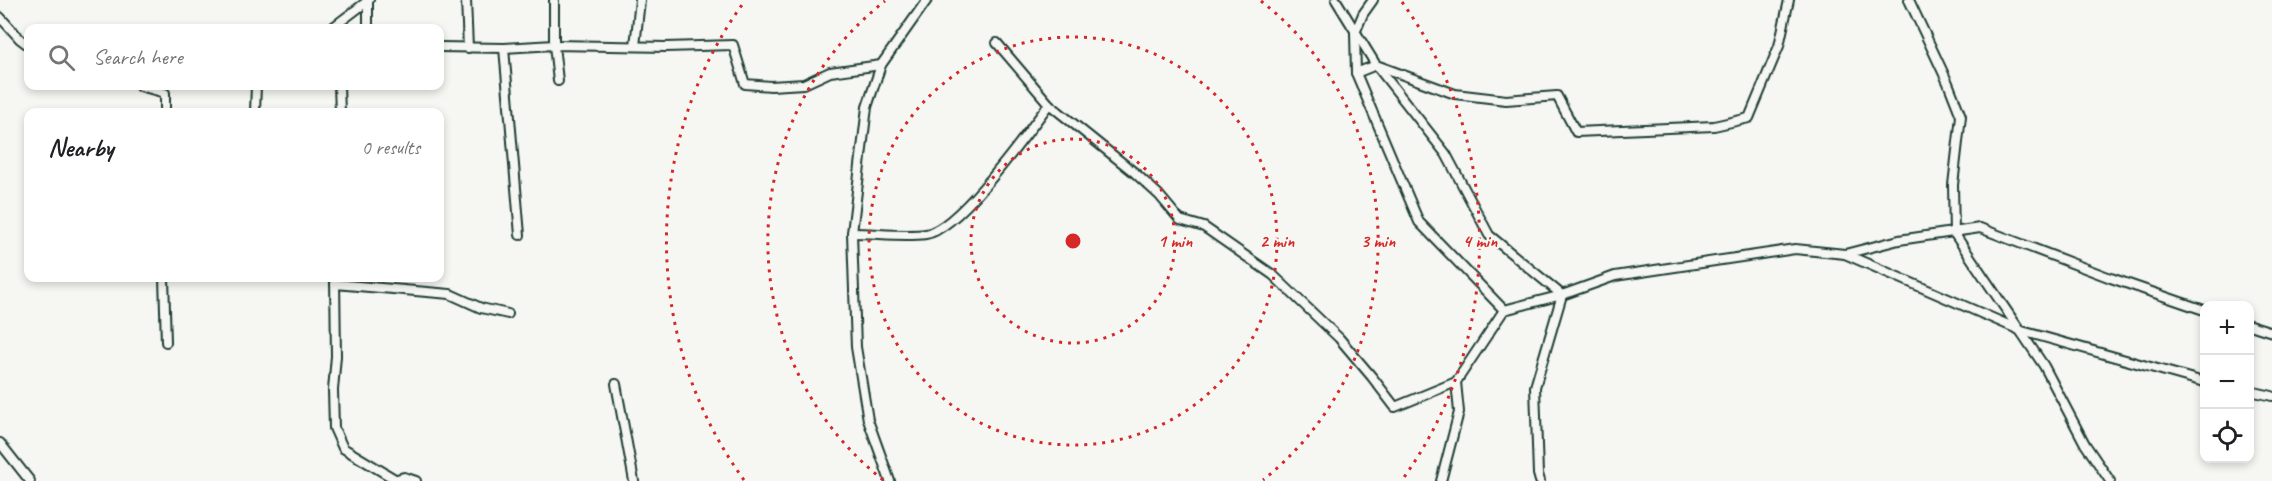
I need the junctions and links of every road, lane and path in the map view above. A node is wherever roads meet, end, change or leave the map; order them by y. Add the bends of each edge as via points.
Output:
1 (369, 0) edge
2 (466, 0) edge
3 (554, 0) edge
4 (640, 0) edge
5 (927, 0) edge
6 (1336, 0) edge
7 (1373, 0) edge
8 (1789, 0) edge
9 (1909, 0) edge
10 (0, 17) edge
11 (337, 24) edge
12 (368, 24) edge
13 (1355, 33) junction
14 (24, 42) edge
15 (997, 43) dead end
16 (554, 45) junction
17 (635, 46) junction
18 (444, 48) edge
19 (468, 48) junction
20 (504, 48) junction
21 (881, 65) junction
22 (1376, 65) junction
23 (1356, 73) junction
24 (558, 81) dead end
25 (154, 90) edge
26 (256, 90) edge
27 (339, 90) edge
28 (1049, 104) junction
29 (165, 108) edge
30 (255, 108) edge
31 (340, 108) edge
32 (852, 232) junction
33 (1954, 233) junction
34 (520, 235) dead end
35 (1845, 254) junction
36 (164, 282) edge
37 (335, 282) edge
38 (344, 282) edge
39 (1562, 295) junction
40 (2200, 308) edge
41 (1504, 310) junction
42 (508, 314) dead end
43 (2254, 326) edge
44 (2022, 331) junction
45 (2272, 332) edge
46 (166, 342) dead end
47 (2200, 381) edge
48 (1456, 382) junction
49 (616, 384) dead end
50 (2254, 392) edge
51 (2272, 396) edge
52 (0, 443) edge
53 (398, 480) edge
54 (30, 481) edge
55 (417, 481) edge
56 (634, 481) edge
57 (890, 481) edge
58 (1441, 481) edge
59 (1540, 481) edge
60 (2110, 481) edge

1 - 11 street
1 - 12 street
2 - 19 street
3 - 16 street
4 - 17 street
5 - 21 street
6 - 13 street
7 - 13 street
8 - 22 street via 1779,46 1749,118 1714,126 1576,132 1557,96 1506,100 1455,94
9 - 33 street via 1961,116 1953,185
10 - 14 street
13 - 22 street
13 - 23 street
15 - 28 street
16 - 17 street
16 - 20 street
16 - 24 street
17 - 21 street via 733,45 745,84 804,84 830,72
18 - 19 street
19 - 20 street
20 - 34 street
21 - 32 street via 867,107
22 - 23 street
22 - 39 street via 1446,154 1489,235
23 - 41 street via 1419,222
25 - 29 street via 165,93
26 - 30 street
27 - 31 street
28 - 32 street via 1003,165 940,229 927,234
28 - 48 street via 1135,173 1180,220 1204,227 1273,275 1339,338 1395,407
32 - 57 street via 856,347 868,420
33 - 35 street via 1899,240
33 - 40 street via 1980,228
33 - 44 street
35 - 39 street via 1795,249 1615,276
35 - 44 street
36 - 46 street
37 - 53 street via 334,428 343,448
38 - 42 street via 450,294 481,308
39 - 41 street
39 - 59 street via 1535,387
41 - 48 street
43 - 45 street
44 - 47 street
44 - 60 street
48 - 58 street via 1459,412
49 - 56 street
50 - 51 street
52 - 54 street
53 - 55 street via 404,477

